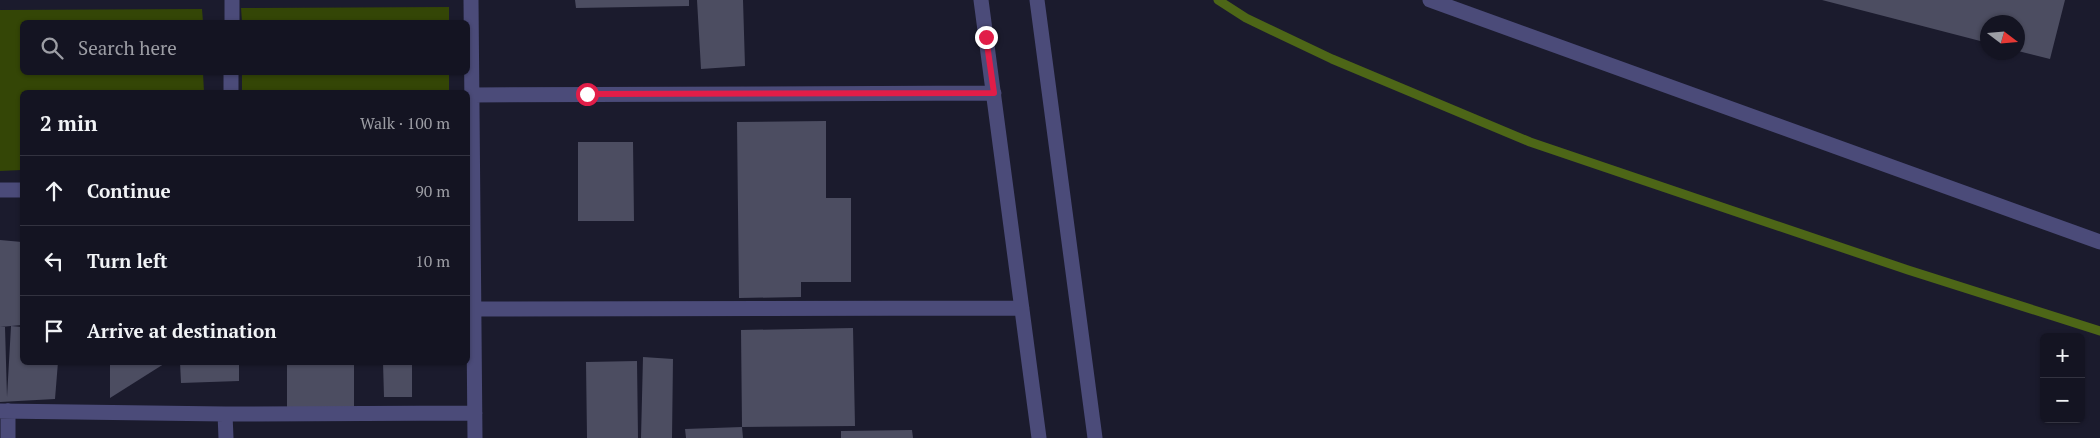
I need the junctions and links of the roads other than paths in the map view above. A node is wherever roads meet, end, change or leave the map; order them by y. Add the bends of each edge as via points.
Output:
1 (232, 0) edge
2 (472, 0) edge
3 (981, 0) edge
4 (1037, 0) edge
5 (1430, 0) edge
6 (232, 20) edge
7 (231, 75) edge
8 (231, 90) edge
9 (994, 93) junction
10 (471, 95) junction
11 (0, 190) edge
12 (20, 190) edge
13 (470, 190) edge
14 (2100, 242) edge
15 (1022, 308) junction
16 (472, 309) junction
17 (4, 410) edge
18 (475, 412) junction
19 (225, 414) junction
20 (8, 438) edge
21 (226, 438) edge
22 (475, 438) edge
23 (1039, 438) edge
24 (1095, 438) edge

1 - 6 street
2 - 10 street
3 - 9 street
4 - 24 street
5 - 14 street
7 - 8 street
9 - 10 street
9 - 15 street
10 - 13 street
11 - 12 street
13 - 16 street
15 - 16 street
15 - 23 street
16 - 18 street
17 - 19 street
17 - 20 street
18 - 19 street
18 - 22 street
19 - 21 street

